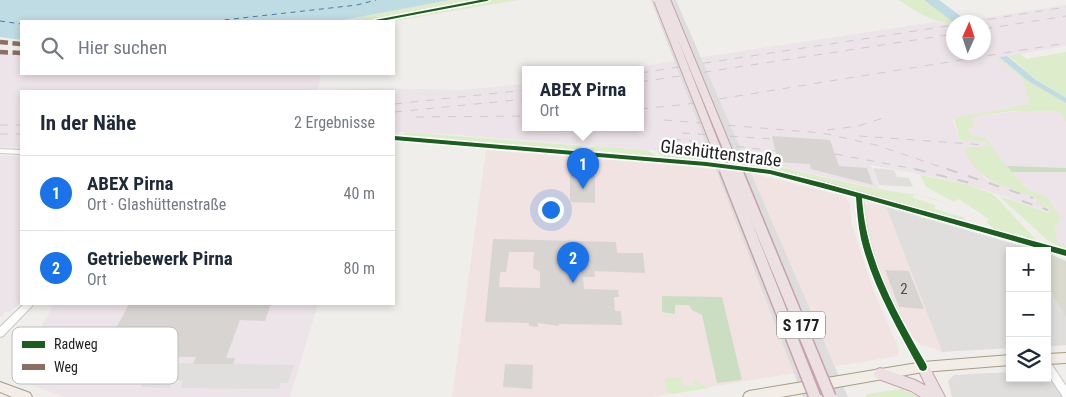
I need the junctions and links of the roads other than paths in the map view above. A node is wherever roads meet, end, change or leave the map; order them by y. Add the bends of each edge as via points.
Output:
1 (658, 0) edge
2 (666, 0) edge
3 (395, 138) edge
4 (0, 151) edge
5 (20, 152) edge
6 (859, 195) junction
7 (1066, 253) edge
8 (27, 305) edge
9 (27, 305) edge
10 (0, 327) edge
11 (0, 333) edge
12 (1066, 358) edge
13 (1051, 359) edge
14 (1006, 360) edge
15 (923, 367) junction
16 (1051, 371) edge
17 (880, 374) junction
18 (0, 388) edge
19 (1066, 394) edge
20 (26, 397) edge
21 (749, 397) edge
22 (814, 397) edge
23 (830, 397) edge
24 (933, 397) edge
25 (939, 397) edge

1 - 22 highway, S 177, bridge
2 - 23 highway, S 177, bridge
3 - 6 street, Glashüttenstraße via 734,167 796,178
4 - 5 street
6 - 7 street, Glashüttenstraße
6 - 15 street via 860,223 865,242 898,322
8 - 10 street
9 - 11 street
12 - 13 main road
14 - 15 main road
15 - 17 main road
15 - 25 highway
16 - 19 street
17 - 21 main road
17 - 24 highway via 915,386
18 - 20 main road

